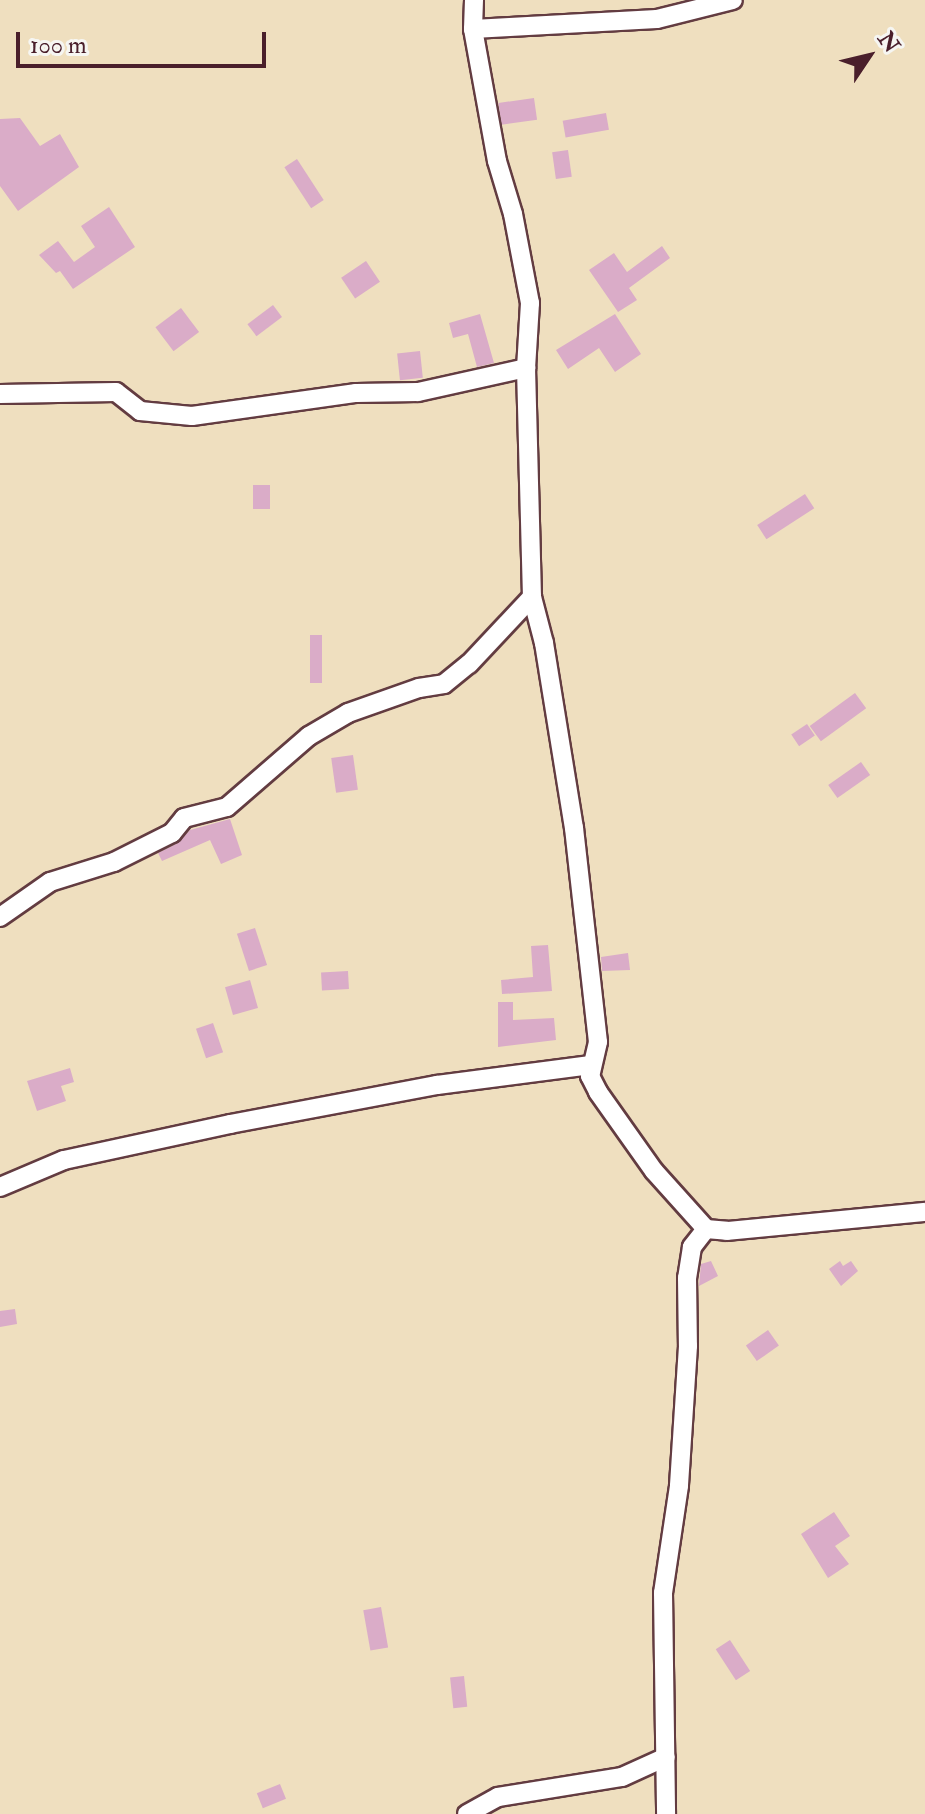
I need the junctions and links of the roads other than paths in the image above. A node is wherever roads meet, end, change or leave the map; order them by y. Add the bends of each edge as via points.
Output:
1 (474, 0) edge
2 (733, 0) edge
3 (473, 29) junction
4 (526, 368) junction
5 (0, 394) edge
6 (532, 597) junction
7 (0, 917) edge
8 (591, 1065) junction
9 (0, 1187) edge
10 (925, 1212) edge
11 (706, 1229) junction
12 (666, 1757) junction
13 (668, 1794) junction
14 (467, 1814) edge
15 (666, 1814) edge
16 (681, 1814) edge

1 - 3 street
2 - 3 street via 657,19
3 - 4 street via 530,303
4 - 5 street via 418,392 356,393 192,416 140,411 116,392
4 - 6 street
6 - 7 street via 444,684 348,713 309,736 227,807 184,818 172,833 114,862 50,882
6 - 8 street via 574,828 598,1042
8 - 9 street via 437,1085 230,1124 64,1160
8 - 11 street via 598,1092 654,1171
10 - 11 street
11 - 12 street via 692,1247 687,1278 679,1486 663,1593
12 - 13 street
12 - 14 street via 622,1777 498,1797
13 - 15 street
13 - 16 street

